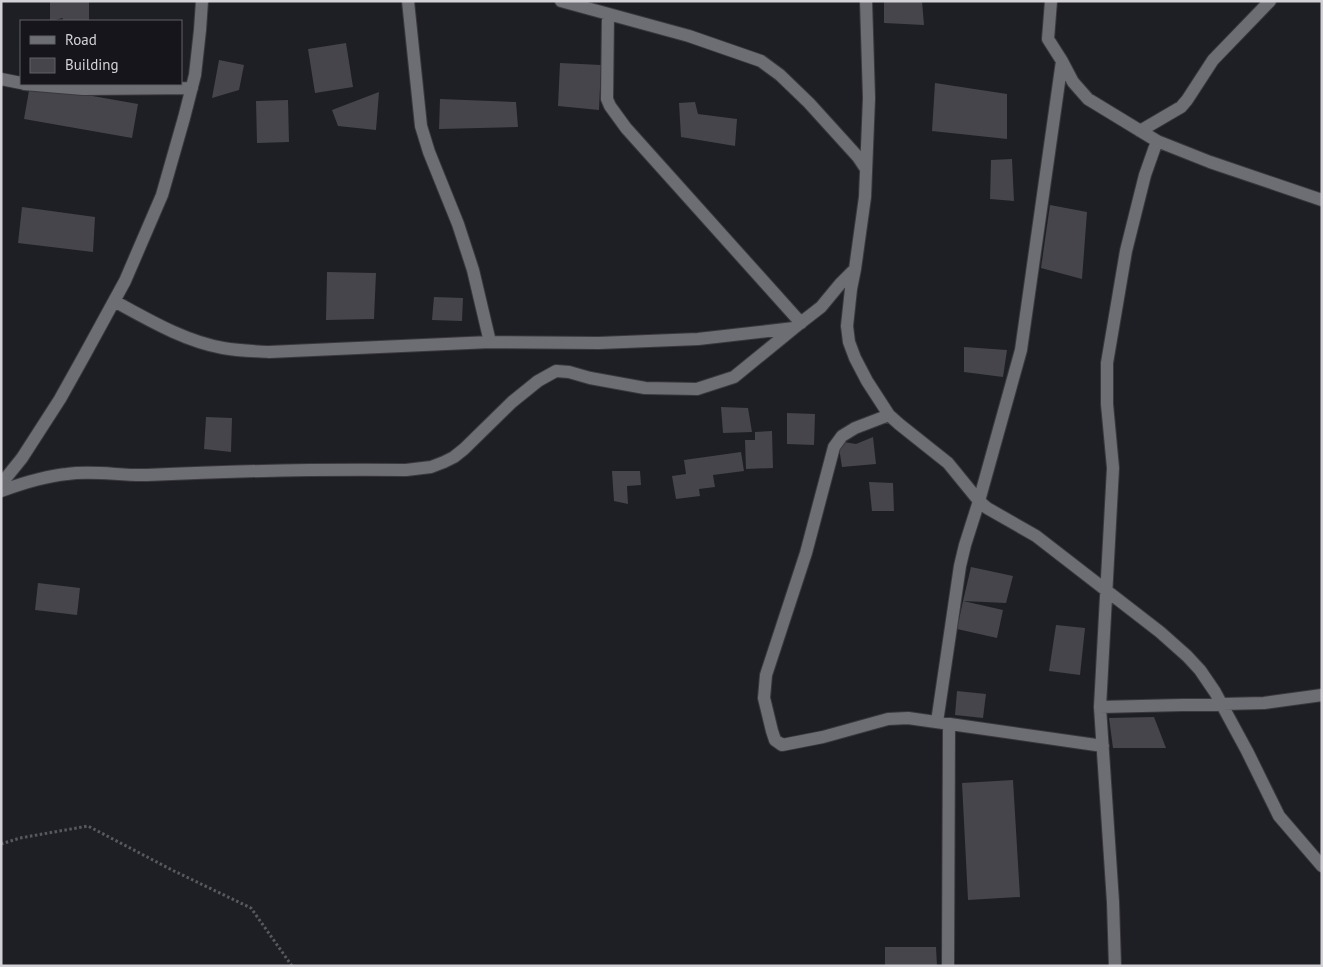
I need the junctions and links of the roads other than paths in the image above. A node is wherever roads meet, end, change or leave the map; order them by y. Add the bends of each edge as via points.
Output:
1 (202, 1) edge
2 (408, 1) edge
3 (561, 1) edge
4 (866, 1) edge
5 (1051, 1) edge
6 (1270, 1) edge
7 (608, 14) junction
8 (1062, 60) junction
9 (1, 79) edge
10 (20, 82) edge
11 (43, 85) edge
12 (192, 88) junction
13 (1140, 131) junction
14 (1157, 141) junction
15 (866, 169) junction
16 (1322, 200) edge
17 (855, 269) junction
18 (114, 301) junction
19 (797, 325) junction
20 (490, 342) junction
21 (889, 415) junction
22 (1, 484) edge
23 (1, 490) edge
24 (979, 501) junction
25 (1107, 589) junction
26 (1322, 695) edge
27 (1221, 705) junction
28 (1100, 707) junction
29 (943, 723) junction
30 (1103, 746) junction
31 (1322, 866) edge
32 (948, 966) edge
33 (1114, 966) edge

1 - 12 street
2 - 20 street via 421,126 473,270
3 - 7 street
4 - 15 street via 869,98
5 - 8 street via 1048,39
6 - 13 street via 1214,60 1181,106
7 - 15 street via 762,61 809,103
7 - 19 street via 607,99 610,106
8 - 13 street via 1073,82 1088,99
8 - 24 street via 1021,350
9 - 10 street
11 - 12 street via 82,89
12 - 18 street via 162,195
13 - 14 street
14 - 16 street
14 - 25 street via 1126,251 1107,363 1113,468
15 - 17 street
17 - 19 street via 821,307
17 - 21 street via 848,309 849,342 867,381
18 - 20 street via 188,338 240,351
18 - 22 street via 60,399
19 - 20 street via 698,339 599,343
19 - 23 street via 734,377 697,389 645,388 556,371 512,402 464,449 431,467 142,475 85,473 32,481
21 - 24 street via 948,463
21 - 29 street via 855,428 842,436 834,447 806,553 766,675 764,698 772,731 782,745 888,719
24 - 25 street via 1036,536
24 - 29 street via 960,566
25 - 27 street via 1187,656 1200,670
25 - 28 street
26 - 27 street
27 - 28 street
27 - 31 street via 1278,816
28 - 30 street
29 - 30 street
29 - 32 street
30 - 33 street

